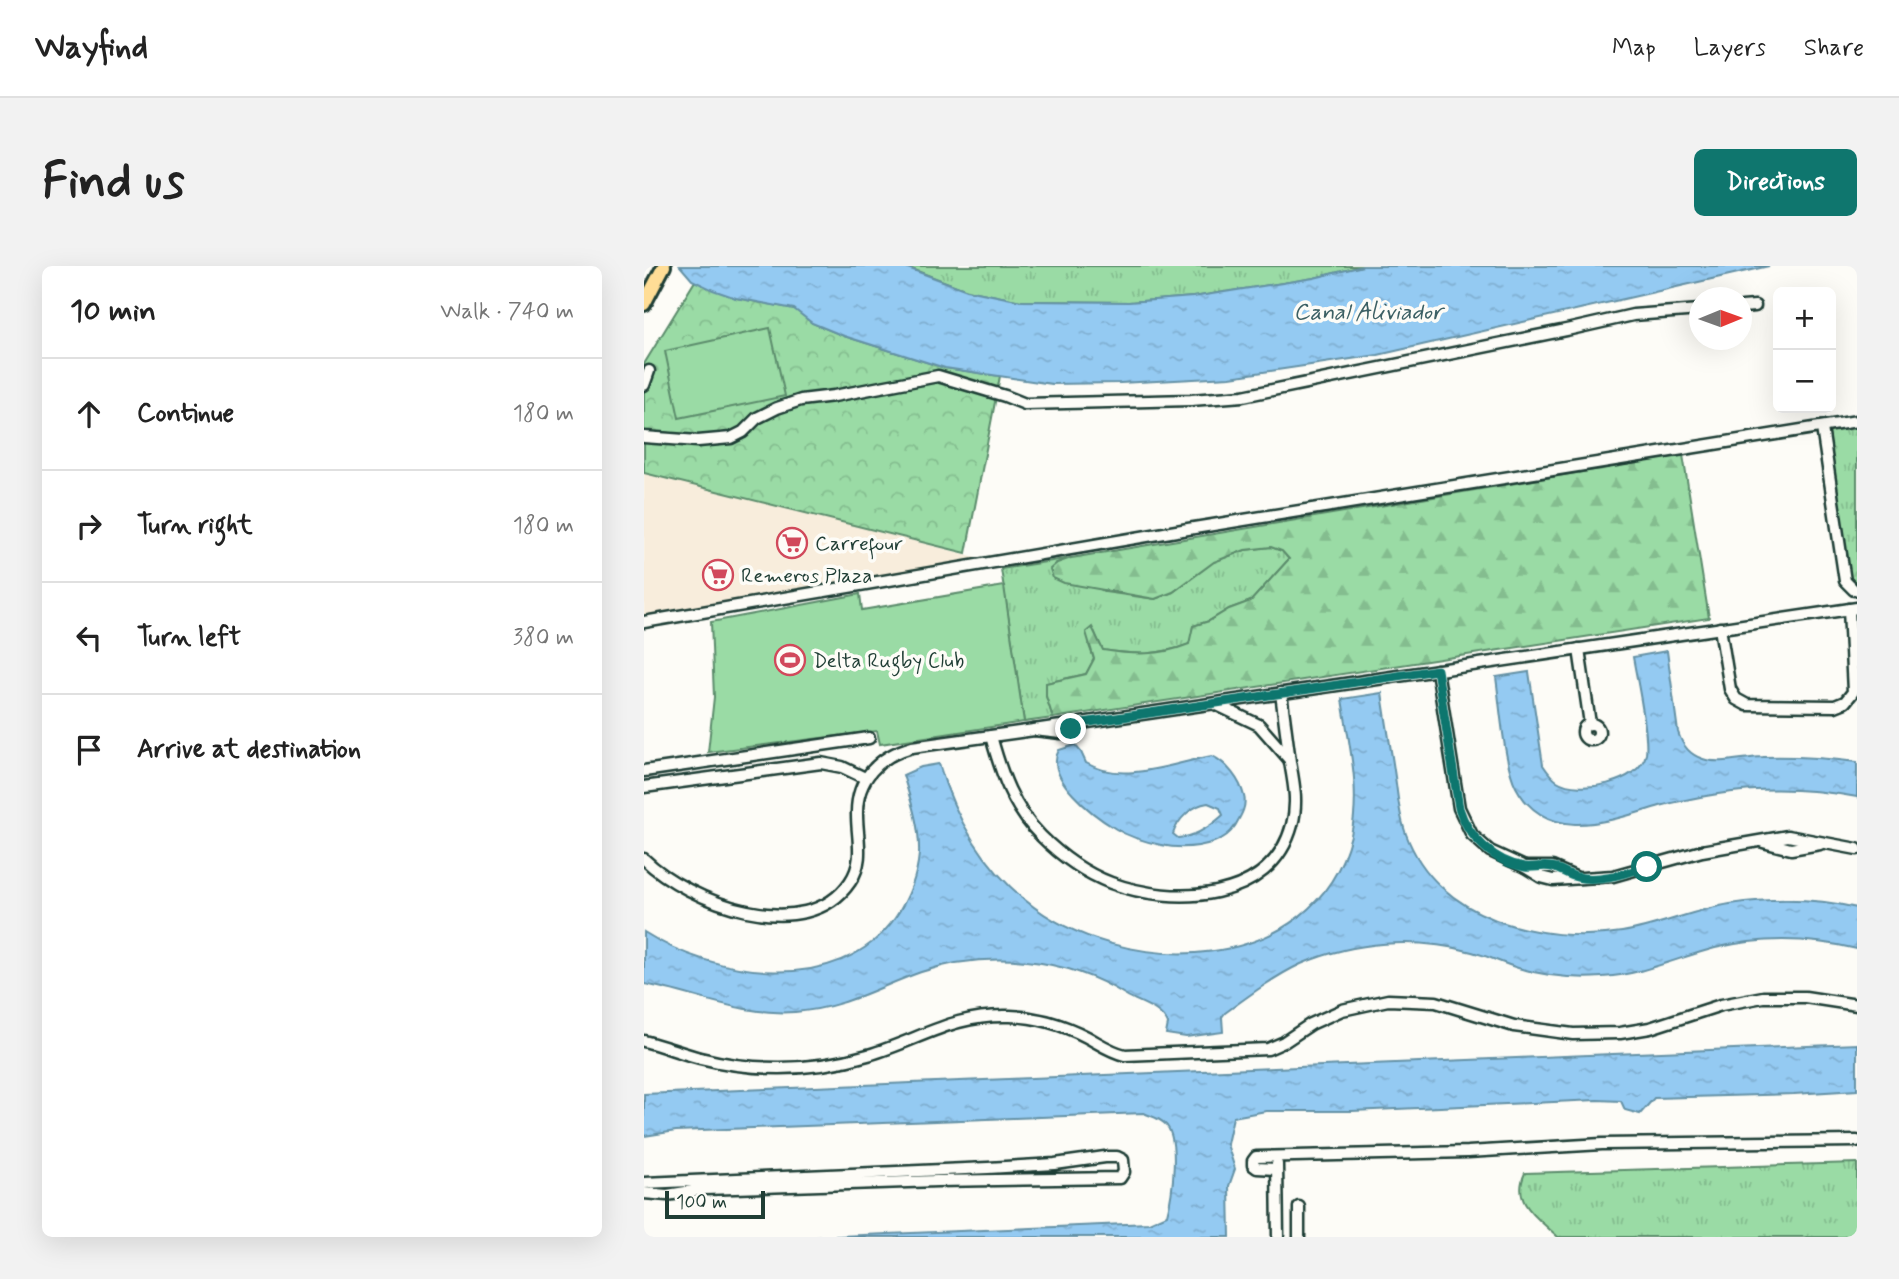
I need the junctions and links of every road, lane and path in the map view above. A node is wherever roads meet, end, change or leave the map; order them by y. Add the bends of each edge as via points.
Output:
1 (658, 270) edge
2 (644, 289) edge
3 (644, 304) edge
4 (1752, 306) edge
5 (1755, 306) dead end
6 (1689, 311) edge
7 (649, 371) dead end
8 (644, 385) edge
9 (1857, 421) edge
10 (1822, 428) junction
11 (644, 437) edge
12 (1854, 590) dead end
13 (1853, 609) edge
14 (644, 622) edge
15 (1720, 628) junction
16 (1578, 649) junction
17 (1437, 670) junction
18 (1281, 693) junction
19 (1215, 704) junction
20 (1590, 723) dead end
21 (991, 736) junction
22 (869, 738) dead end
23 (1290, 761) junction
24 (644, 771) edge
25 (865, 778) junction
26 (644, 787) edge
27 (1857, 849) edge
28 (644, 859) edge
29 (1857, 1005) edge
30 (644, 1041) edge
31 (1857, 1141) edge
32 (1283, 1158) junction
33 (1276, 1170) junction
34 (978, 1174) junction
35 (644, 1183) edge
36 (694, 1186) junction
37 (644, 1193) edge
38 (1299, 1207) dead end
39 (1278, 1237) edge
40 (1299, 1237) edge

1 - 2 main road
1 - 3 main road
4 - 5 street
6 - 11 street via 1633,315 1243,396 1025,404 938,376 801,400 757,418 731,438 698,442
7 - 8 street
9 - 10 street
10 - 12 street via 1845,581
10 - 14 street
13 - 15 street
13 - 15 street via 1853,692 1835,706 1739,702 1730,690
15 - 16 street
16 - 17 street
16 - 20 street
17 - 18 street
17 - 27 street via 1461,817 1490,851 1547,879 1613,876 1702,851 1788,836
18 - 19 street
18 - 23 street
19 - 21 street via 1083,723 1061,733 1034,730
19 - 23 street via 1259,725
21 - 23 street via 1012,796 1040,835 1097,877 1159,895 1224,891 1255,877 1274,860 1294,813
21 - 25 street via 902,750
22 - 24 street
25 - 26 street via 821,763
25 - 28 street via 857,803 858,864 849,883 821,906 777,913 722,905 680,887
29 - 30 street via 1805,997 1763,997 1650,1028 1573,1034 1514,1026 1436,1002 1388,1000 1331,1014 1268,1049 1125,1055 1043,1021 983,1017 940,1027 870,1055 785,1069 715,1062
31 - 32 street via 1602,1144
32 - 33 street
32 - 33 street via 1256,1157 1253,1161 1257,1168
33 - 39 street
34 - 34 street via 1112,1180 1124,1172 1123,1160 1117,1157
34 - 36 street
35 - 36 street
36 - 37 street via 667,1195
38 - 40 street

